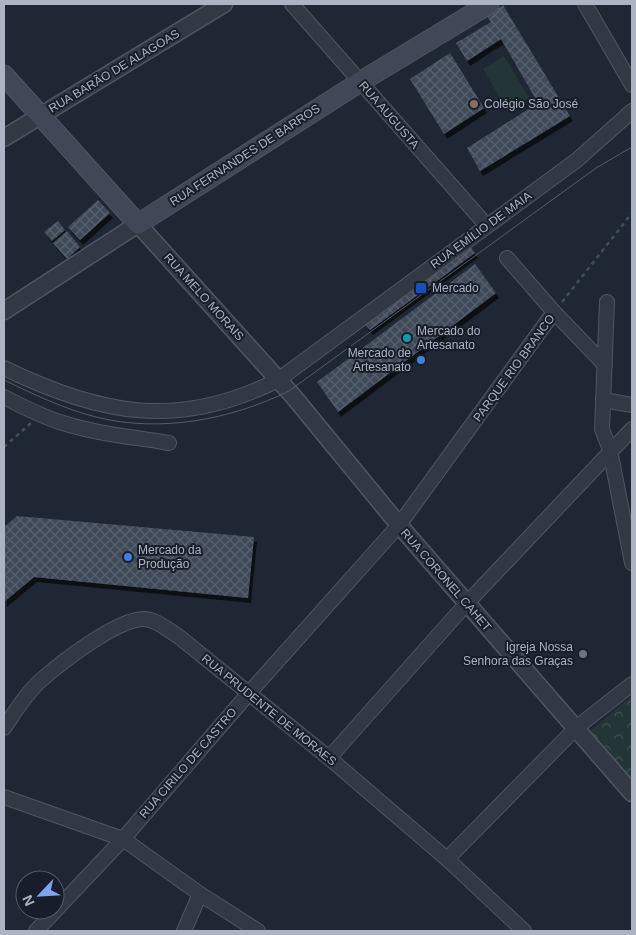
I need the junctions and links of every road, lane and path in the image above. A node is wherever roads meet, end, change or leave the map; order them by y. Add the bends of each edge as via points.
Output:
1 (224, 4) edge
2 (292, 4) edge
3 (489, 4) edge
4 (585, 4) edge
5 (4, 75) edge
6 (360, 82) junction
7 (632, 85) edge
8 (632, 110) edge
9 (41, 115) junction
10 (4, 138) edge
11 (632, 213) edge
12 (138, 224) junction
13 (487, 226) junction
14 (507, 258) dead end
15 (607, 302) dead end
16 (4, 311) edge
17 (554, 312) junction
18 (605, 365) junction
19 (4, 368) edge
20 (278, 380) junction
21 (4, 397) edge
22 (603, 400) junction
23 (632, 405) edge
24 (40, 415) junction
25 (632, 429) edge
26 (169, 443) dead end
27 (4, 447) edge
28 (610, 450) junction
29 (398, 525) junction
30 (632, 563) edge
31 (467, 603) junction
32 (632, 684) edge
33 (249, 693) junction
34 (4, 728) edge
35 (576, 728) junction
36 (329, 758) junction
37 (632, 793) edge
38 (4, 797) edge
39 (123, 839) junction
40 (447, 859) junction
41 (200, 894) junction
42 (36, 931) edge
43 (184, 931) edge
44 (258, 931) edge
45 (524, 931) edge

1 - 9 street, RUA BARÃO DE ALAGOAS
2 - 6 street, RUA AUGUSTA
3 - 6 main road, RUA FERNANDES DE BARROS
4 - 7 street
5 - 9 main road, RUA MELO MORAIS
6 - 12 main road, RUA FERNANDES DE BARROS
6 - 13 street, RUA AUGUSTA
8 - 13 street, RUA EMÍLIO DE MAIA via 577,160
9 - 10 street, RUA BARÃO DE ALAGOAS
9 - 12 main road, RUA MELO MORAIS
11 - 17 path, PARQUE RIO BRANCO
12 - 16 street, RUA FERNANDES DE BARROS
12 - 20 street, RUA MELO MORAIS
13 - 20 street, RUA EMÍLIO DE MAIA
14 - 17 street
15 - 18 street
17 - 18 street
17 - 29 street, PARQUE RIO BRANCO
18 - 22 street
19 - 20 street, RUA EMÍLIO DE MAIA via 53,390 102,406 150,411 209,406 253,393
20 - 29 street, RUA MELO MORAIS
21 - 24 street
22 - 23 street
22 - 28 street via 602,429
24 - 26 street via 105,433
24 - 27 path
25 - 28 street
28 - 30 street
28 - 31 street
29 - 31 street, RUA CORONEL CAHET
29 - 33 street, RUA CIRILO DE CASTRO
31 - 35 street, RUA CORONEL CAHET
31 - 36 street
32 - 35 street
33 - 34 street, RUA PRUDENTE DE MORAES via 178,636 151,620 143,619 119,625 39,682
33 - 36 street, RUA PRUDENTE DE MORAES
33 - 39 street, RUA CIRILO DE CASTRO
35 - 37 street, RUA CORONEL CAHET
35 - 40 street
36 - 40 street, RUA PRUDENTE DE MORAES
38 - 39 street
39 - 41 street
39 - 42 street, RUA CIRILO DE CASTRO
40 - 45 street, RUA PRUDENTE DE MORAES
41 - 43 street
41 - 44 street

